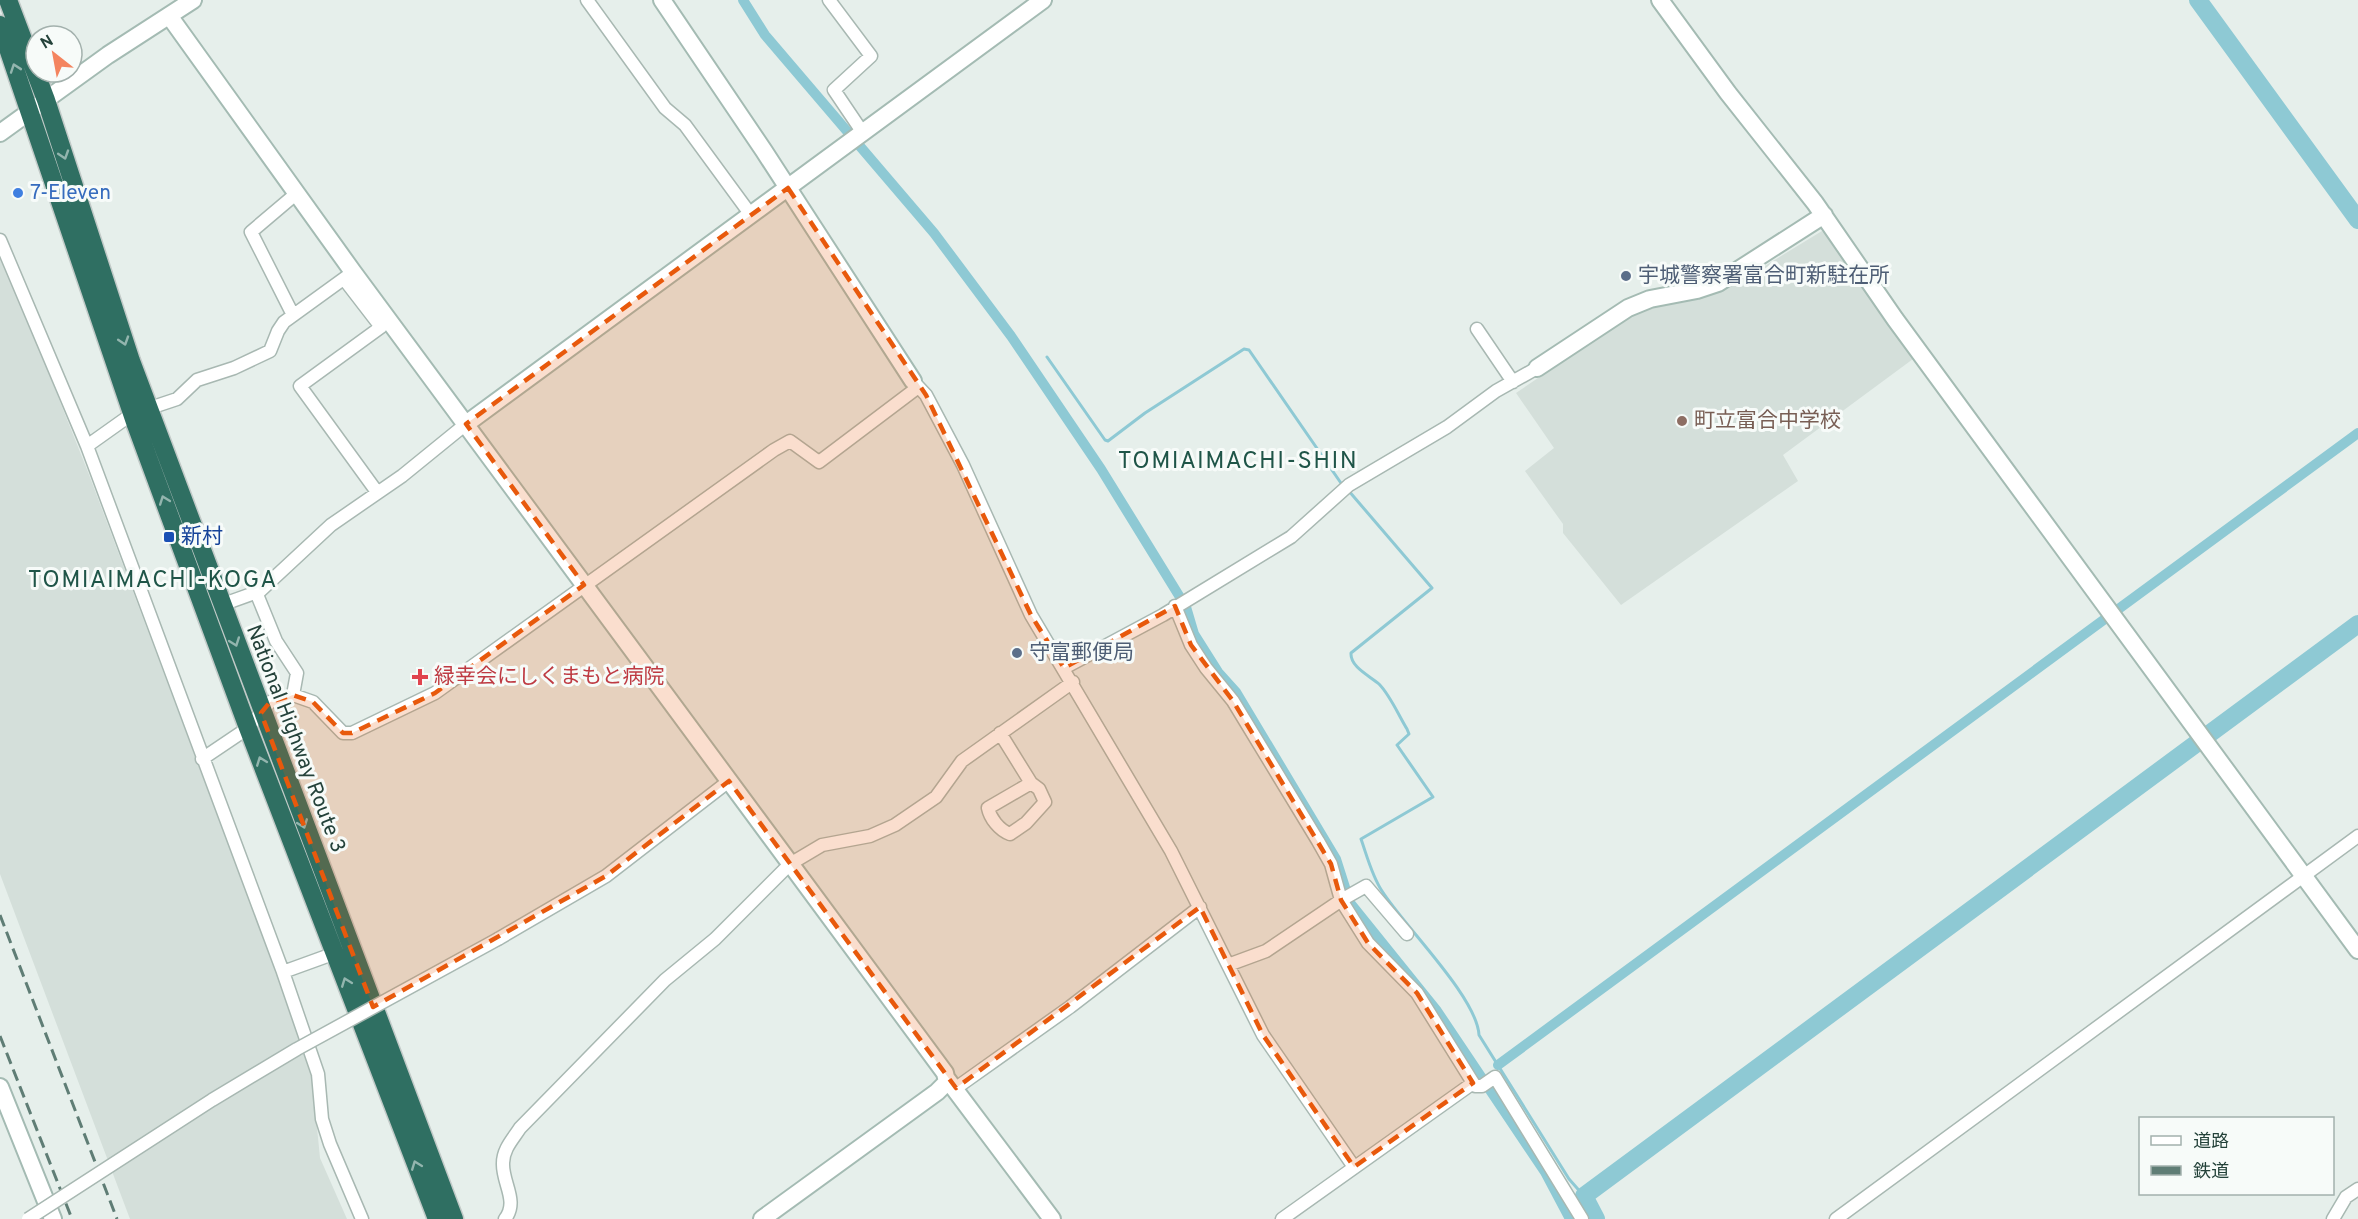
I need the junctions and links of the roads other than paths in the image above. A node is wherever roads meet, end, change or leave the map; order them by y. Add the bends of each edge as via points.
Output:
1 (8, 0) edge
2 (193, 0) edge
3 (587, 0) edge
4 (662, 0) edge
5 (829, 0) edge
6 (1043, 0) edge
7 (1660, 0) edge
8 (170, 17) junction
9 (0, 25) edge
10 (46, 99) junction
11 (30, 111) junction
12 (0, 133) edge
13 (858, 137) junction
14 (788, 188) junction
15 (297, 193) junction
16 (751, 215) junction
17 (1824, 215) junction
18 (0, 240) edge
19 (349, 276) junction
20 (293, 315) junction
21 (1477, 329) dead end
22 (1537, 368) joint
23 (1512, 382) junction
24 (915, 384) junction
25 (140, 412) junction
26 (466, 424) junction
27 (87, 446) junction
28 (377, 492) junction
29 (584, 585) junction
30 (256, 592) junction
31 (1181, 603) junction
32 (221, 605) junction
33 (1064, 668) junction
34 (1072, 682) junction
35 (293, 695) junction
36 (261, 714) junction
37 (248, 728) junction
38 (1000, 733) junction
39 (202, 759) junction
40 (723, 774) junction
41 (1031, 783) junction
42 (2358, 836) edge
43 (789, 864) junction
44 (2303, 875) junction
45 (1345, 898) junction
46 (1200, 907) junction
47 (1407, 934) dead end
48 (343, 950) junction
49 (2358, 950) edge
50 (1228, 965) junction
51 (283, 972) junction
52 (952, 1083) junction
53 (1481, 1083) junction
54 (0, 1087) edge
55 (1354, 1167) junction
56 (2358, 1189) edge
57 (28, 1219) edge
58 (53, 1219) edge
59 (362, 1219) edge
60 (437, 1219) edge
61 (454, 1219) edge
62 (504, 1219) edge
63 (762, 1219) edge
64 (1052, 1219) edge
65 (1282, 1219) edge
66 (1582, 1219) edge
67 (1836, 1219) edge
68 (2333, 1219) edge

1 - 10 highway, National Highway Route 3
2 - 8 street
3 - 16 street via 665,108 685,125
4 - 14 street
5 - 13 street via 871,56 834,90
6 - 13 street
7 - 17 street
8 - 10 street
8 - 15 street
11 -> 9 highway, National Highway Route 3
10 - 11 street
10 -> 25 highway, National Highway Route 3
11 - 12 street
11 - 25 highway, National Highway Route 3
13 - 14 street
14 - 16 street
14 - 24 street
15 - 19 street
15 - 20 street via 251,232
16 - 26 street
17 - 22 street via 1718,283 1628,308
17 - 44 street via 1926,362
18 - 27 street
19 - 20 street
19 - 26 street
19 - 28 street via 381,327 300,386
20 - 25 street via 278,331 270,351 203,377 177,399
21 - 23 street
22 - 23 street
23 - 31 street via 1447,427 1349,485 1291,537
24 - 29 street via 819,462 790,441
24 - 33 street via 926,394 1031,615
25 - 27 street
25 - 32 highway, National Highway Route 3
37 -> 25 highway, National Highway Route 3
26 - 28 street
26 - 29 street
27 - 39 street
28 - 30 street via 331,525
29 - 35 street via 435,693 352,733 342,733 313,702
29 - 40 street
30 - 32 street
30 - 35 street via 276,641 297,673
31 - 33 street
31 - 45 street via 1191,645 1233,701 1318,841
32 -> 36 highway, National Highway Route 3
33 - 34 street
34 - 38 street
34 - 46 street
35 - 36 street via 270,702
36 - 37 street
36 -> 48 highway, National Highway Route 3
37 - 39 street
48 -> 37 highway, National Highway Route 3
38 - 41 street
38 - 43 street via 962,761 936,797 895,825 870,836 822,845
39 - 51 street
40 - 43 street
40 - 57 street, bridge via 606,876 297,1049
41 - 41 street via 1039,789 1045,804 1019,829 1005,833 988,808
42 - 44 street
43 - 52 street
43 - 62 street via 715,939 665,980 520,1128 503,1160 511,1201
44 - 49 street
44 - 67 street
45 - 47 street via 1366,886
45 - 50 street via 1266,951
45 - 53 street via 1368,943 1417,993
46 - 50 street
46 - 52 street via 1070,1007
48 - 51 street
60 -> 48 highway, National Highway Route 3
48 - 61 highway, National Highway Route 3
50 - 55 street via 1263,1035
51 - 59 street via 318,1074 322,1119
52 - 63 street
52 - 64 street
53 - 55 street
53 - 66 street via 1495,1077
54 - 58 street
55 - 65 street
56 - 68 street via 2346,1197

